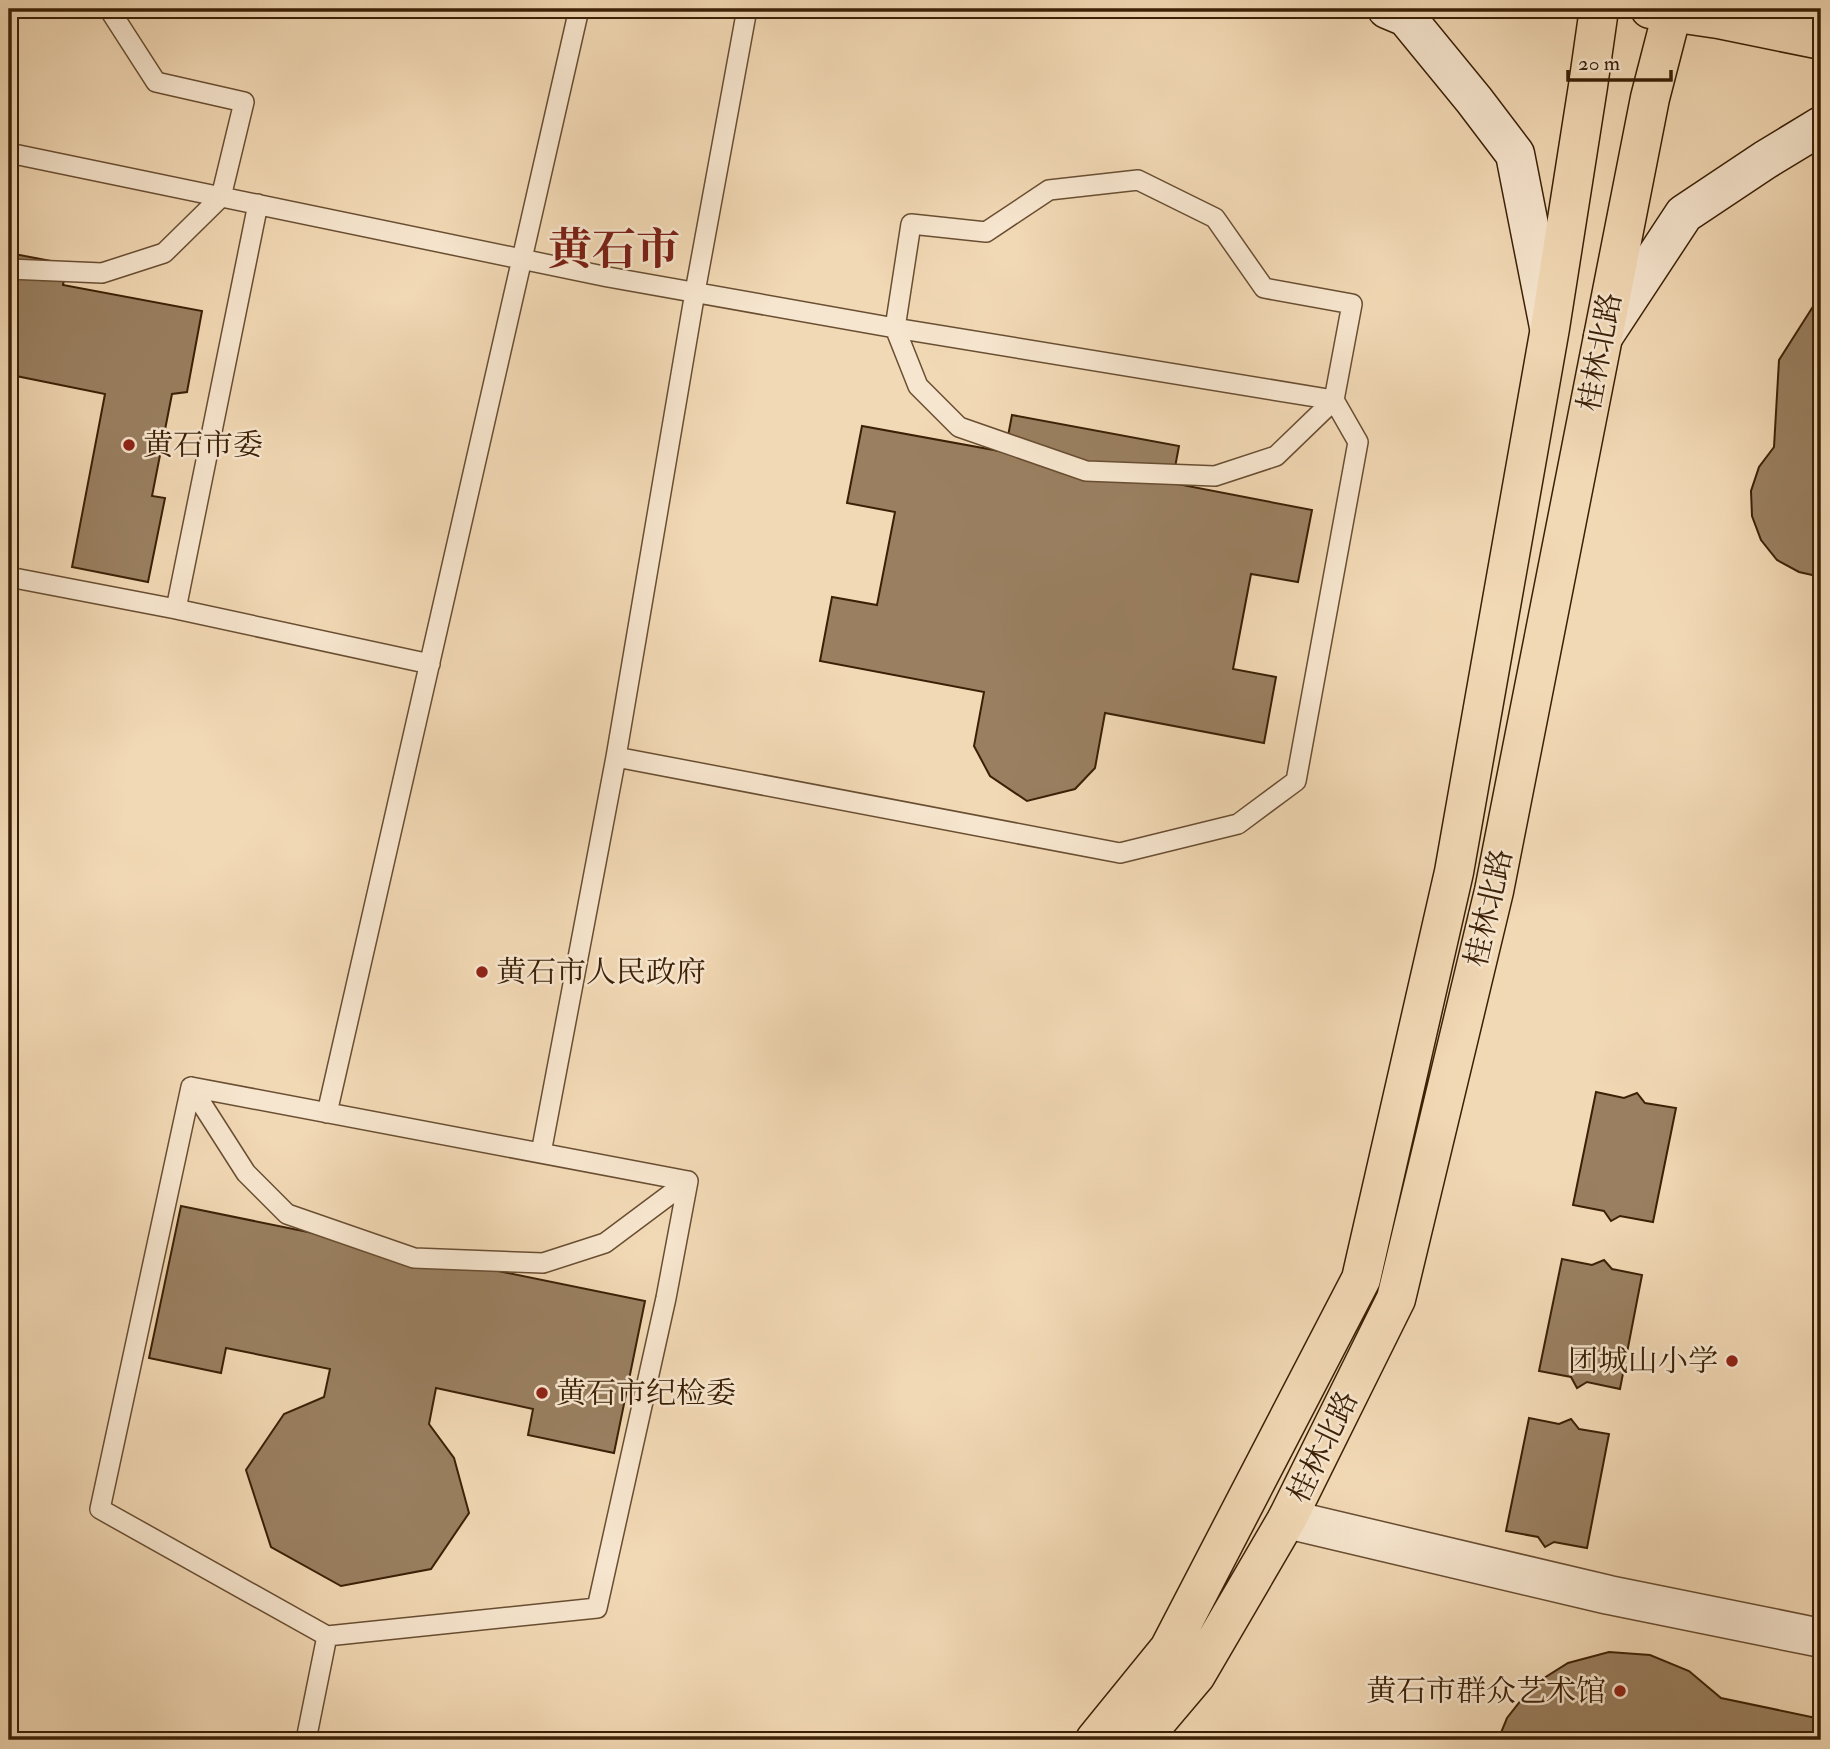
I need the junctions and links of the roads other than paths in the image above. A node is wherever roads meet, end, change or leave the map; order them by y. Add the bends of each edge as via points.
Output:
1 (109, 9) edge
2 (579, 9) edge
3 (747, 9) edge
4 (1387, 9) edge
5 (1599, 9) edge
6 (1665, 10) edge
7 (1821, 40) edge
8 (1821, 125) edge
9 (9, 153) edge
10 (221, 197) junction
11 (258, 204) junction
12 (522, 259) junction
13 (9, 269) edge
14 (695, 292) junction
15 (895, 328) junction
16 (1550, 328) junction
17 (1603, 337) junction
18 (1334, 400) junction
19 (9, 576) edge
20 (176, 608) junction
21 (430, 664) junction
22 (615, 757) junction
23 (191, 1087) junction
24 (327, 1113) junction
25 (541, 1153) junction
26 (688, 1181) junction
27 (1287, 1520) junction
28 (327, 1636) junction
29 (1821, 1638) edge
30 (306, 1740) edge
31 (1096, 1740) edge
32 (1141, 1740) edge

1 - 10 lane via 156,82 244,102
2 - 12 lane
3 - 14 lane
4 - 16 main road via 1406,18 1515,154
5 - 16 main road, 桂林北路
6 - 7 main road
6 - 17 main road, 桂林北路
8 - 17 main road via 1684,214
9 - 10 lane
10 - 11 lane
10 - 13 lane via 164,253 102,273
11 - 12 lane
11 - 20 lane
12 - 14 lane
12 - 21 lane
14 - 15 lane
14 - 22 lane
15 - 18 lane
15 - 18 lane via 918,386 959,426 1086,471 1215,476 1276,456
15 - 18 lane via 911,224 986,232 1049,190 1138,180 1215,218 1264,288 1352,304
16 - 31 main road, 桂林北路 via 1454,872 1361,1279 1169,1649
17 - 27 main road, 桂林北路 via 1494,891 1396,1299
18 - 22 lane via 1358,442 1296,781 1238,824 1120,853
19 - 20 lane
20 - 21 lane
21 - 24 lane
22 - 25 lane
23 - 24 lane
23 - 26 lane via 246,1174 287,1214 414,1258 543,1264 604,1243
23 - 28 lane via 100,1509
24 - 25 lane
25 - 26 lane
26 - 28 lane via 597,1608
27 - 29 main road via 1609,1595
27 - 32 main road, 桂林北路 via 1196,1675
28 - 30 lane

